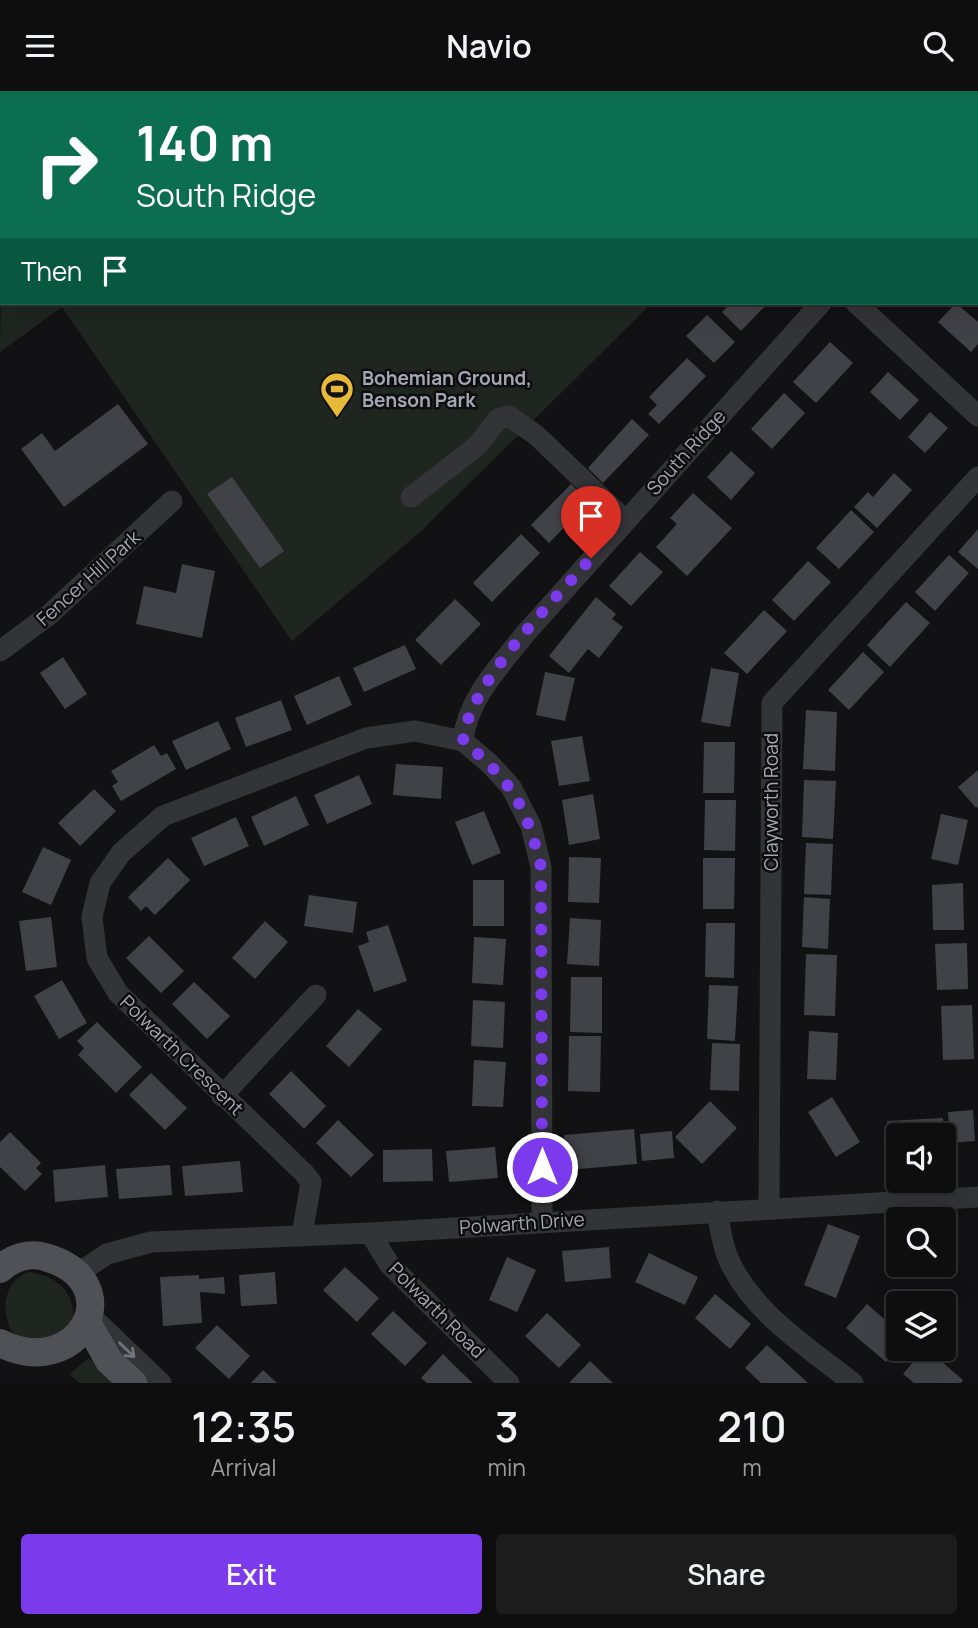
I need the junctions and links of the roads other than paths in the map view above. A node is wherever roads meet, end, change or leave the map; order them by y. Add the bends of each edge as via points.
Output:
1 (819, 305) edge
2 (858, 305) edge
3 (978, 416) edge
4 (978, 477) edge
5 (411, 497) dead end
6 (172, 501) dead end
7 (625, 520) junction
8 (0, 651) edge
9 (463, 741) junction
10 (316, 995) dead end
11 (222, 1096) junction
12 (978, 1197) edge
13 (769, 1208) junction
14 (717, 1211) junction
15 (542, 1221) junction
16 (370, 1233) junction
17 (302, 1235) junction
18 (5, 1258) edge
19 (74, 1276) junction
20 (92, 1323) junction
21 (0, 1343) edge
22 (133, 1383) edge
23 (161, 1383) edge
24 (509, 1383) edge
25 (853, 1383) edge

1 - 7 street, South Ridge
2 - 3 street
4 - 13 street, Clayworth Road via 772,703
5 - 7 street via 477,446 498,419 509,416 536,435
6 - 8 street, Fencer Hill Park via 50,614
7 - 9 street, South Ridge via 481,692 465,722
9 - 11 street, Polwarth Crescent via 415,731 366,738 163,816 121,853 100,883 92,917 97,958 118,993
9 - 15 street via 511,787 531,826 541,867
10 - 11 street
11 - 17 street, Polwarth Crescent via 311,1182
12 - 13 street, Polwarth Drive
13 - 14 street, Polwarth Drive
14 - 15 street, Polwarth Drive
14 - 25 street via 728,1258 746,1288 776,1321
15 - 16 street, Polwarth Drive
16 - 17 street, Polwarth Drive
16 - 24 street, Polwarth Road via 389,1264
17 - 19 street, Polwarth Drive via 151,1242 107,1254
18 - 19 main road via 50,1258
19 - 20 main road via 82,1286
20 - 21 main road via 75,1355 52,1372 24,1363
20 - 22 main road via 109,1361
20 -> 23 street

